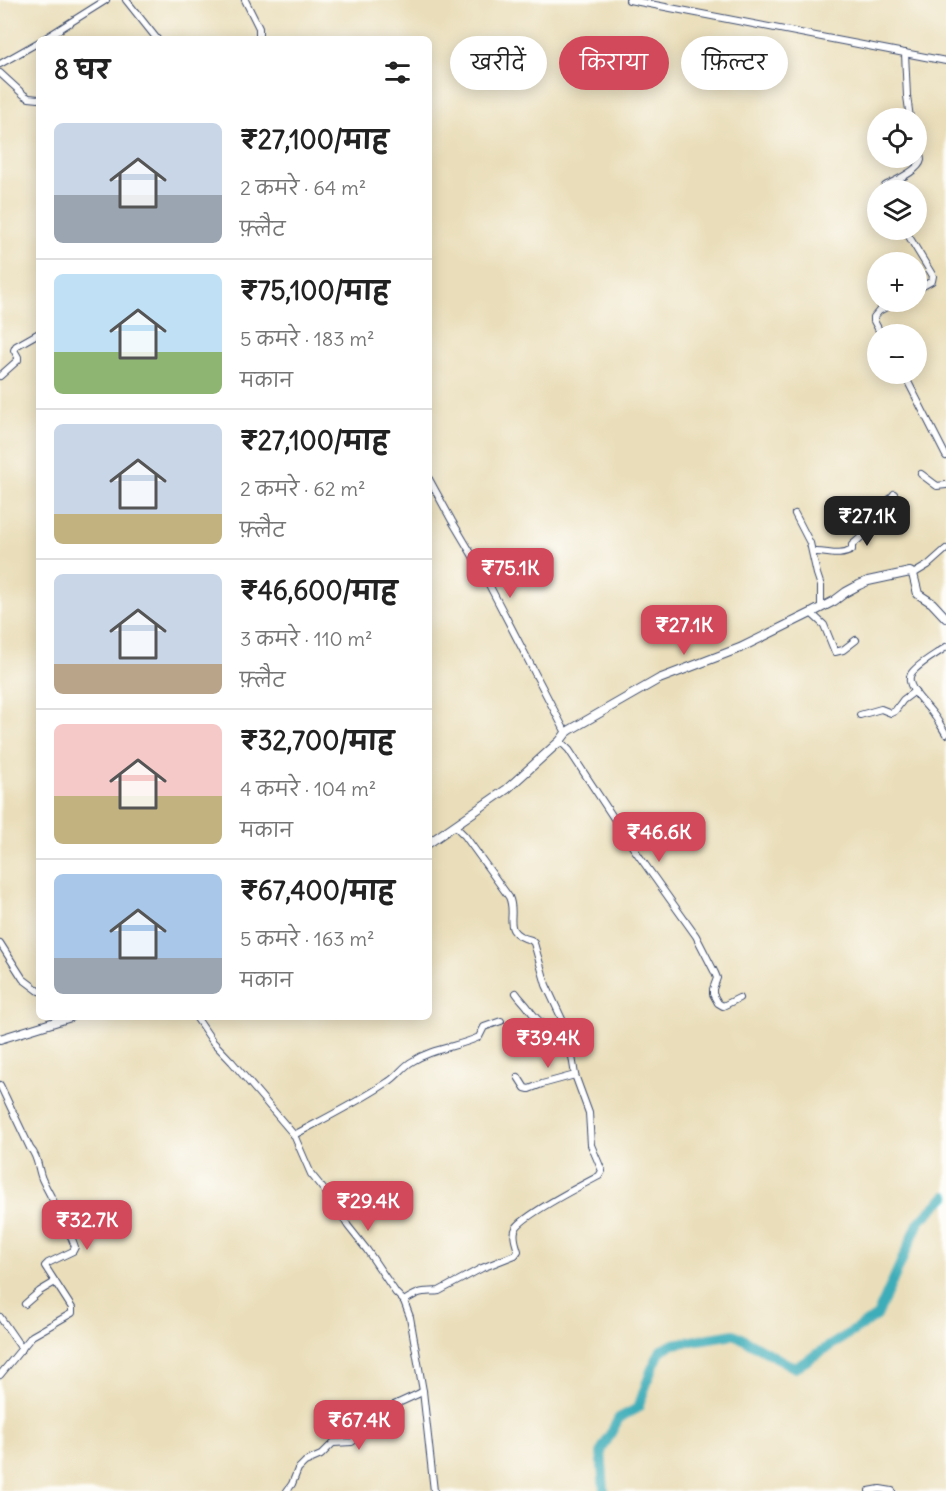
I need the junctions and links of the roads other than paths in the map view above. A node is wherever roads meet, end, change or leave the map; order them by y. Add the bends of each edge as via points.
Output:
1 (106, 0) edge
2 (126, 0) edge
3 (245, 0) edge
4 (629, 0) edge
5 (49, 36) edge
6 (155, 36) edge
7 (259, 36) edge
8 (36, 44) edge
9 (905, 58) junction
10 (946, 61) edge
11 (0, 64) edge
12 (0, 73) edge
13 (36, 99) edge
14 (908, 108) edge
15 (916, 168) edge
16 (896, 180) edge
17 (927, 266) edge
18 (927, 284) edge
19 (36, 335) edge
20 (0, 376) edge
21 (909, 384) edge
22 (946, 456) edge
23 (921, 474) dead end
24 (432, 485) edge
25 (946, 485) edge
26 (894, 494) dead end
27 (795, 514) dead end
28 (946, 549) edge
29 (813, 552) junction
30 (913, 574) junction
31 (821, 607) junction
32 (811, 613) junction
33 (946, 618) edge
34 (856, 640) dead end
35 (946, 647) edge
36 (915, 691) junction
37 (860, 715) dead end
38 (566, 733) junction
39 (946, 734) edge
40 (560, 741) junction
41 (455, 826) junction
42 (432, 841) edge
43 (0, 943) edge
44 (36, 989) edge
45 (516, 993) dead end
46 (739, 998) dead end
47 (55, 1020) edge
48 (198, 1020) edge
49 (501, 1021) dead end
50 (565, 1025) junction
51 (0, 1039) edge
52 (575, 1075) junction
53 (518, 1077) dead end
54 (0, 1085) edge
55 (294, 1135) junction
56 (55, 1282) junction
57 (404, 1302) junction
58 (25, 1304) dead end
59 (0, 1317) edge
60 (22, 1349) junction
61 (0, 1375) edge
62 (423, 1391) junction
63 (287, 1491) edge
64 (434, 1491) edge
65 (869, 1491) edge
66 (892, 1491) edge

1 - 5 street
2 - 6 street
3 - 7 street
4 - 9 street
8 - 11 street
9 - 10 street
9 - 14 street
12 - 13 street via 24,95
15 - 16 street
17 - 18 street via 933,276
19 - 20 street via 16,346 18,360
21 - 22 street
23 - 25 street via 937,486
24 - 38 street
26 - 29 street via 887,503 887,515 852,545 852,550 840,554
27 - 29 street
28 - 30 street
29 - 31 street via 821,586
30 - 31 street via 868,581
30 - 33 street via 918,594
31 - 32 street
32 - 34 street via 824,625 835,652
32 - 38 street via 740,648 659,679
35 - 36 street via 911,674
36 - 37 street via 896,711 881,709
36 - 39 street
38 - 40 street
40 - 41 street via 507,789
40 - 46 street via 696,936 715,973 716,1000 723,1006
41 - 42 street
41 - 50 street via 509,897 512,927 522,938 534,943 546,985
43 - 44 street via 23,979
45 - 50 street via 546,1026 562,1029
47 - 51 street
48 - 55 street
49 - 55 street via 483,1028 474,1040 413,1060 388,1083
50 - 52 street
52 - 53 street via 529,1089
52 - 57 street via 589,1109 591,1144 602,1173 518,1226 514,1235 518,1251 515,1255 440,1291 422,1292
54 - 56 street via 75,1247 46,1264
55 - 57 street via 311,1174
56 - 58 street
56 - 60 street via 72,1313 35,1334
57 - 62 street
59 - 60 street
60 - 61 street
62 - 63 street via 365,1425 352,1442 333,1443 321,1455 305,1462
62 - 64 street
65 - 66 street

